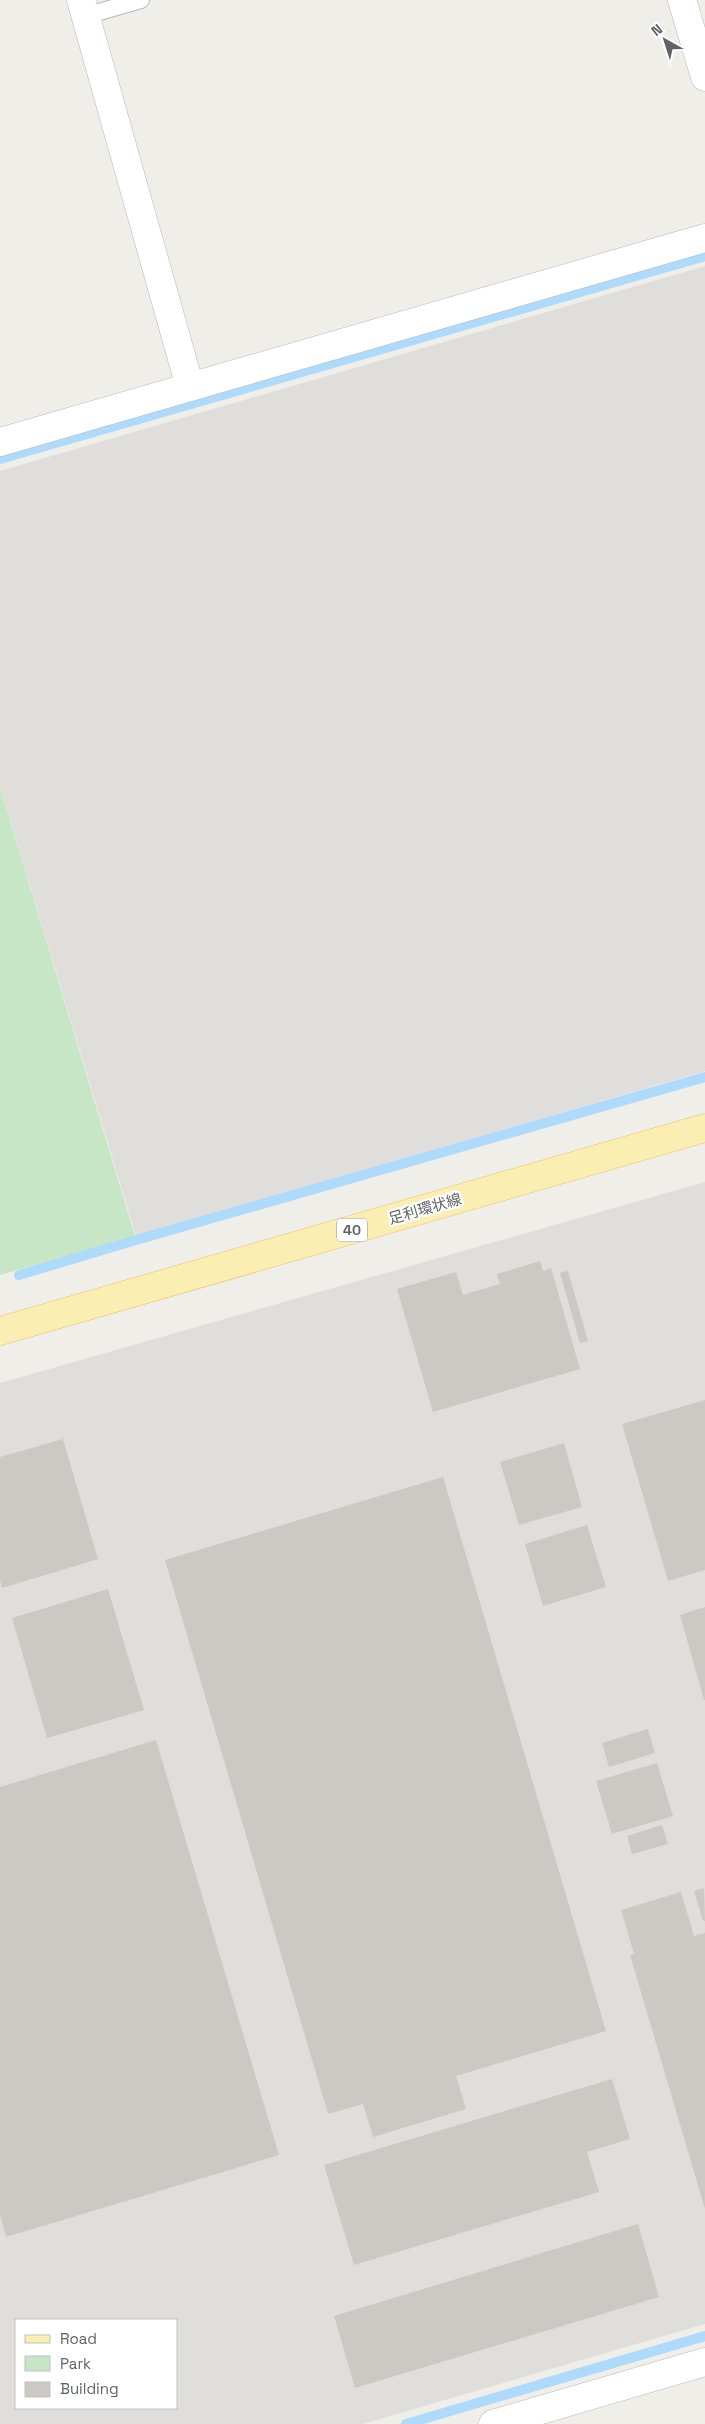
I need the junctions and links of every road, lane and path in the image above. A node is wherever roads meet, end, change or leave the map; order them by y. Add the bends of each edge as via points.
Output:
1 (141, 0) edge
2 (682, 0) edge
3 (83, 8) edge
4 (705, 77) edge
5 (705, 238) edge
6 (190, 386) junction
7 (0, 442) edge
8 (705, 1128) edge
9 (0, 1331) edge
10 (705, 2362) edge
11 (493, 2424) edge

1 - 3 lane
2 - 4 street
3 - 6 street
5 - 6 street
6 - 7 street
8 - 9 main road, 足利環状線 / 40
10 - 11 street

